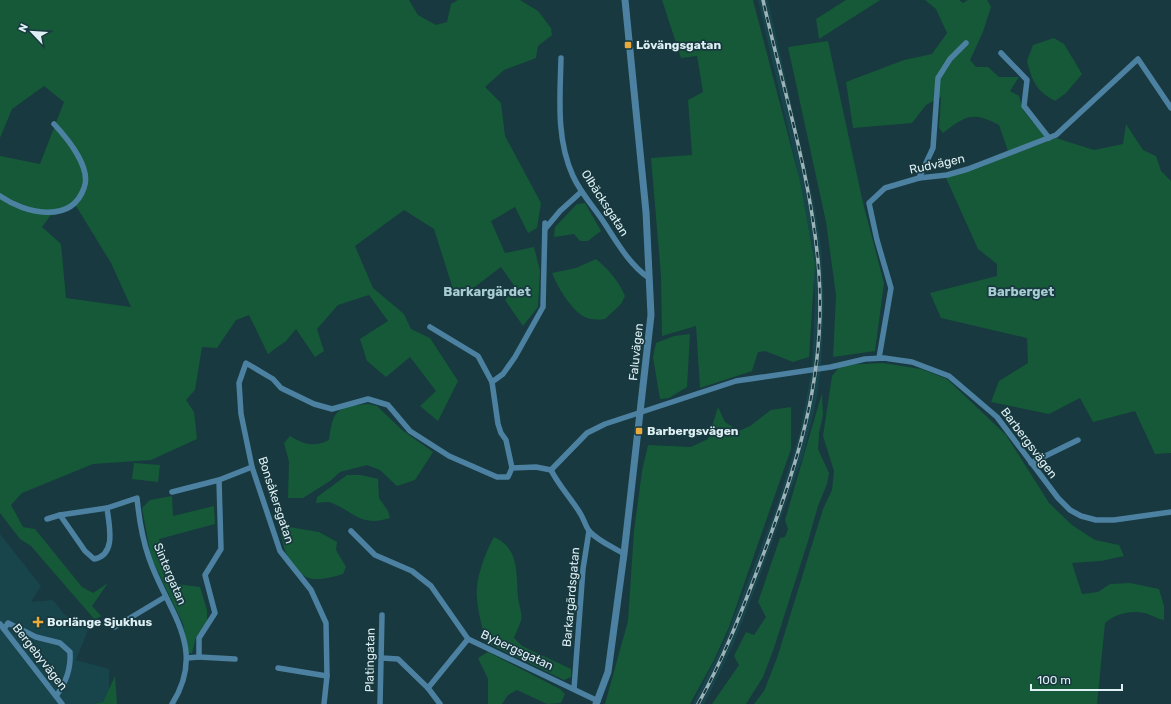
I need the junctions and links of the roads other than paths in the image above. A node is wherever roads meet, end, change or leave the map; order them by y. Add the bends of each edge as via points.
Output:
1 (625, 0) edge
2 (966, 43) dead end
3 (1001, 53) dead end
4 (561, 58) dead end
5 (1171, 108) edge
6 (54, 124) dead end
7 (1049, 138) junction
8 (919, 178) junction
9 (581, 192) junction
10 (0, 196) edge
11 (649, 278) junction
12 (430, 327) dead end
13 (879, 358) junction
14 (492, 382) junction
15 (641, 412) junction
16 (1078, 440) dead end
17 (1031, 463) junction
18 (252, 467) junction
19 (512, 468) junction
20 (551, 470) junction
21 (219, 480) junction
22 (172, 492) dead end
23 (107, 508) junction
24 (1171, 512) edge
25 (60, 514) junction
26 (47, 519) dead end
27 (351, 531) dead end
28 (589, 531) junction
29 (624, 554) junction
30 (165, 597) junction
31 (382, 615) dead end
32 (113, 626) dead end
33 (2, 627) edge
34 (468, 639) junction
35 (199, 657) junction
36 (187, 658) junction
37 (382, 658) junction
38 (235, 660) dead end
39 (278, 668) dead end
40 (327, 676) junction
41 (428, 688) junction
42 (574, 689) junction
43 (56, 696) junction
44 (597, 703) edge
45 (62, 704) edge
46 (172, 704) edge
47 (324, 704) edge
48 (380, 704) edge
49 (440, 704) edge

1 - 11 street, Faluvägen via 646,212
2 - 8 street via 950,59 938,78 933,148
3 - 7 street via 1027,80 1024,106
4 - 9 street, Olbäcksgatan via 561,126 564,152
5 - 7 street, Rudvägen via 1138,59 1056,135
6 - 10 street via 70,141 84,168 85,188 73,205 48,213 27,210
7 - 8 street, Rudvägen via 968,169
8 - 13 street, Rudvägen via 885,188 869,203 891,288
9 - 11 street, Olbäcksgatan via 638,270
9 - 14 street via 545,227 543,307 515,357 503,374
11 - 15 street, Faluvägen via 651,315
12 - 14 street via 478,356
13 - 15 street, Barbergsvägen via 736,382
13 - 17 street, Barbergsvägen via 912,362 949,376 997,417
14 - 19 street via 498,424 506,440
15 - 20 street, Barbergsvägen via 587,433
15 - 29 street, Faluvägen
16 - 17 street
17 - 24 street, Barbergsvägen via 1058,498 1070,510 1081,516 1096,520 1114,520
18 - 19 street, Bonsåkersgatan via 241,414 239,383 246,363 273,379 282,388 314,404 332,409 368,399 388,405 410,431 449,456 497,478 508,477
18 - 21 street
18 - 40 street, Bonsåkersgatan via 280,551 311,590 326,623
19 - 20 street via 536,467
20 - 28 street, Barkargärdsgatan
21 - 22 street
21 - 35 street via 222,549 206,575 215,613 199,638
23 - 25 street
23 - 25 street via 110,541 108,552 102,558 94,559 85,551
23 - 30 street, Sintergatan via 137,498 140,525 149,559
25 - 26 street
27 - 34 street, Bybergsgatan via 375,555 412,571 431,586
28 - 29 street, Barkargärdsgatan
28 - 42 street, Barkargärdsgatan via 583,569
29 - 44 street, Faluvägen via 608,672
30 - 32 street
30 - 36 street, Sintergatan via 180,623
31 - 37 street, Platingatan
33 - 43 street, Bergebyvägen
33 - 43 street via 8,623 36,637 60,643 70,652 71,664
34 - 41 street
34 - 42 street, Bybergsgatan
35 - 36 street
35 - 38 street
36 - 46 street, Sintergatan via 179,693
37 - 41 street via 398,658
37 - 48 street, Platingatan
39 - 40 street
40 - 47 street, Bonsåkersgatan
41 - 49 street
42 - 44 street
43 - 45 street, Bergebyvägen

